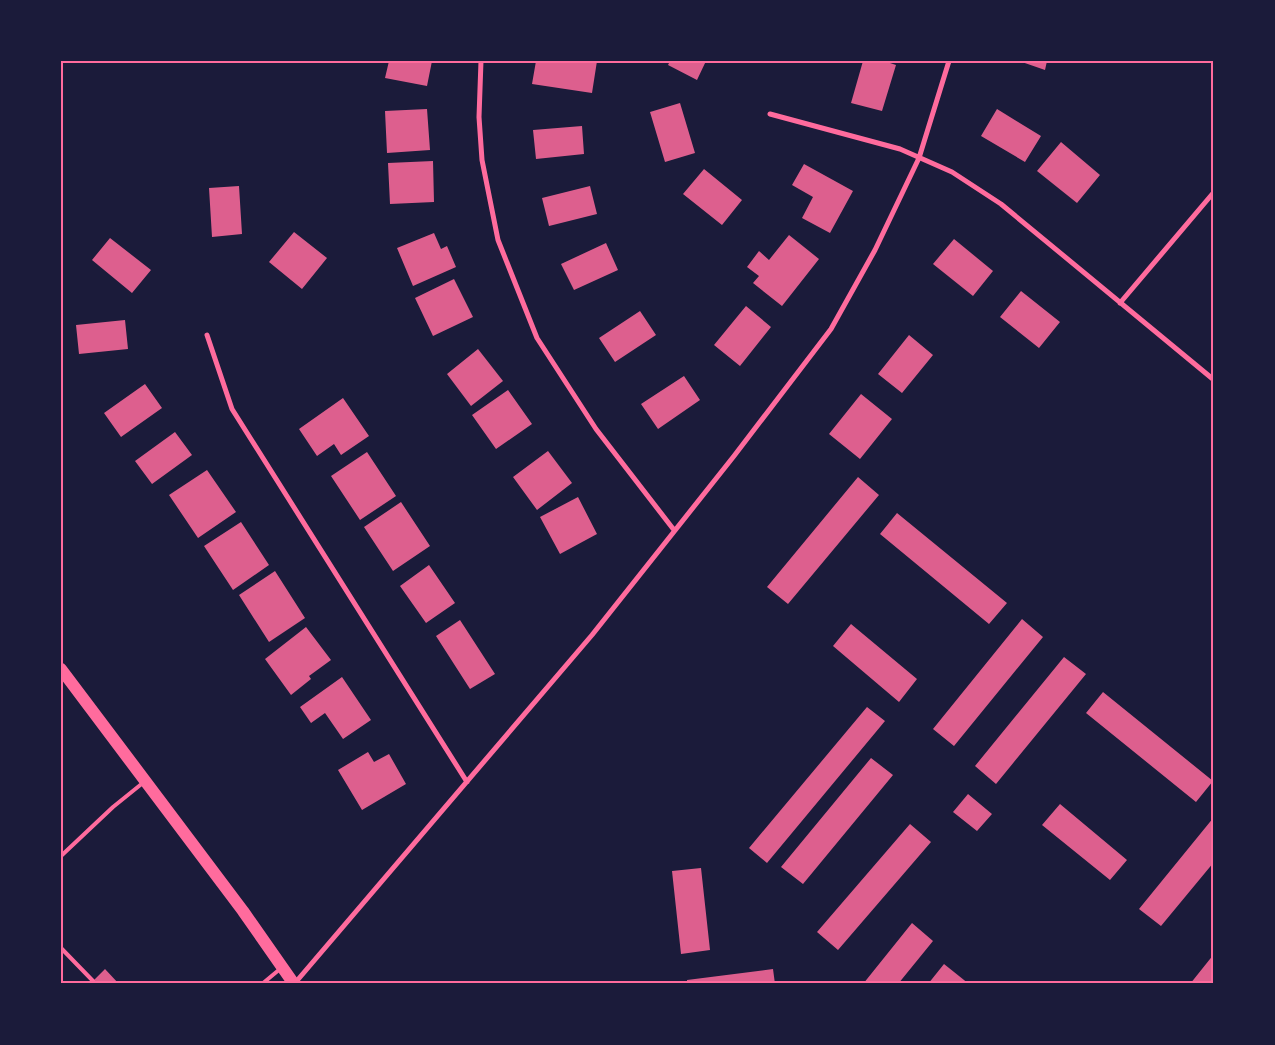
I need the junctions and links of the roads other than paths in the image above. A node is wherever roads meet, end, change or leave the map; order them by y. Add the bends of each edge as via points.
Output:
1 (481, 61) edge
2 (949, 61) edge
3 (770, 114) dead end
4 (919, 158) junction
5 (1214, 192) edge
6 (1120, 302) junction
7 (207, 335) dead end
8 (1214, 380) edge
9 (674, 530) junction
10 (61, 669) edge
11 (146, 781) junction
12 (468, 782) junction
13 (61, 856) edge
14 (61, 948) edge
15 (282, 967) junction
16 (93, 980) dead end
17 (262, 984) edge
18 (294, 984) edge

1 - 9 street via 479,117 482,160 498,240 537,338 596,429
2 - 4 street
3 - 4 street via 900,149
4 - 6 street via 952,172 1001,204
4 - 9 street via 831,329
5 - 6 street
6 - 8 street
7 - 12 street via 232,409
9 - 12 street via 592,635
10 - 11 main road
11 - 13 lane
11 - 15 main road
12 - 18 street
14 - 16 lane
15 - 17 lane
15 - 18 main road

